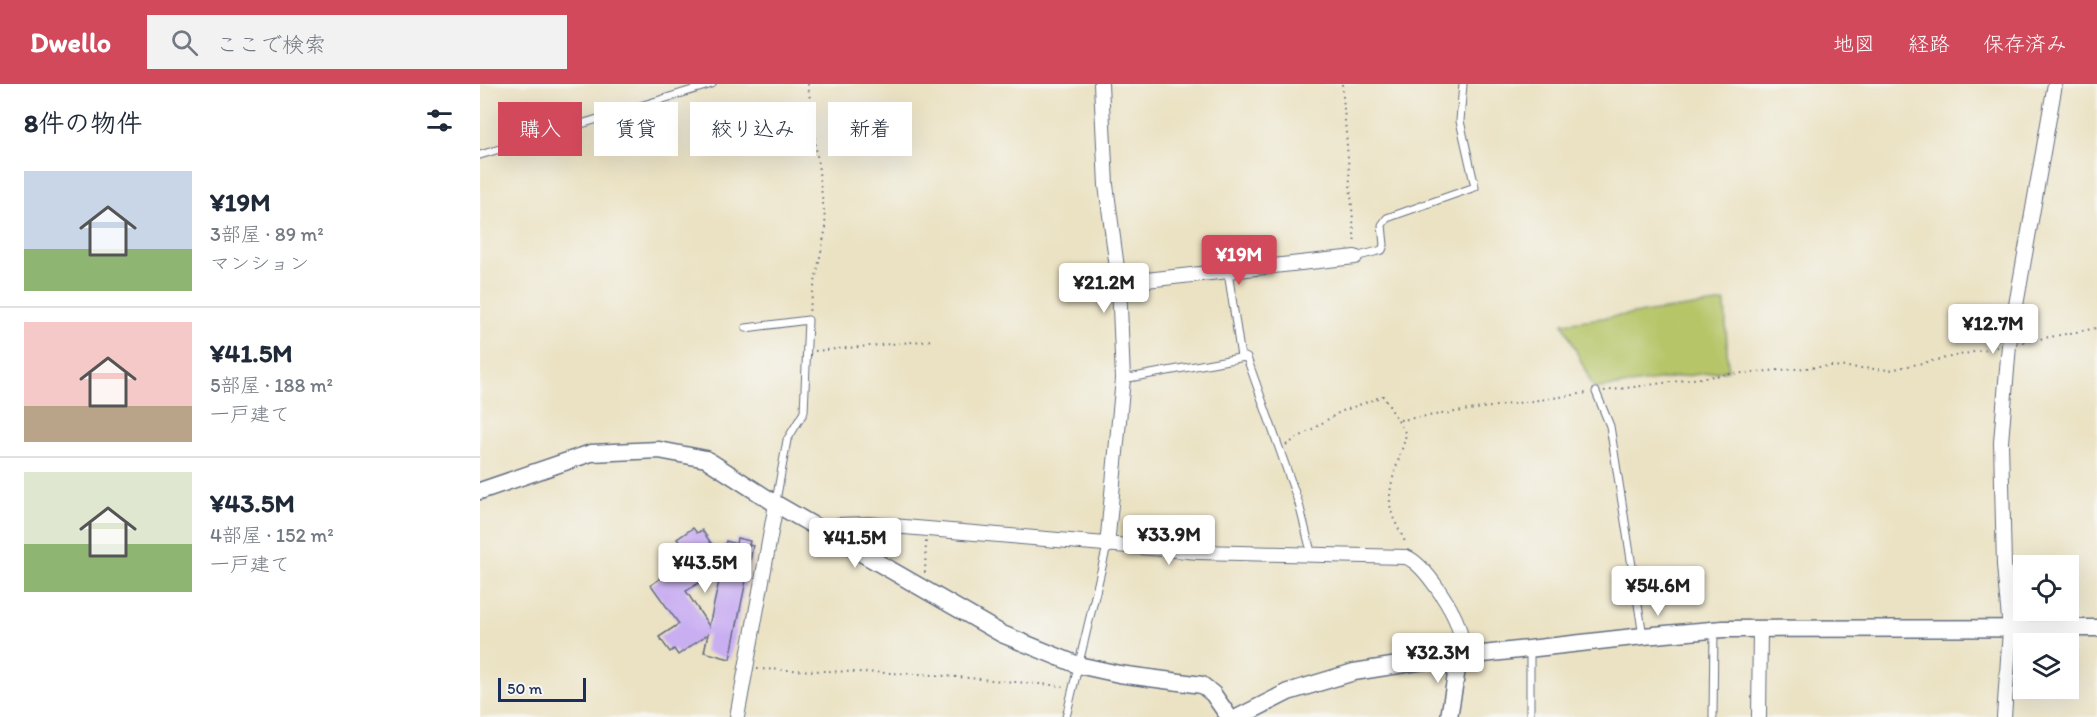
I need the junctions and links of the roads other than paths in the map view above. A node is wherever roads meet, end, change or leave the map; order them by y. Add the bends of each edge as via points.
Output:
1 (712, 84) edge
2 (1101, 84) edge
3 (1463, 84) edge
4 (2055, 84) edge
5 (480, 156) edge
6 (1355, 257) joint
7 (1228, 272) junction
8 (1119, 283) junction
9 (746, 328) dead end
10 (1241, 357) junction
11 (1123, 379) junction
12 (1596, 392) road end
13 (480, 491) edge
14 (776, 504) junction
15 (830, 534) junction
16 (1107, 546) junction
17 (1312, 556) junction
18 (2097, 628) edge
19 (1760, 629) junction
20 (1714, 630) junction
21 (2010, 630) junction
22 (1643, 636) junction
23 (1530, 648) junction
24 (1459, 657) junction
25 (1078, 665) junction
26 (737, 717) edge
27 (1066, 717) edge
28 (1229, 717) edge
29 (1239, 717) edge
30 (1449, 717) edge
31 (1530, 717) edge
32 (1713, 717) edge
33 (1758, 717) edge
34 (2004, 717) edge

1 - 5 lane
2 - 8 street via 1106,185
3 - 6 lane via 1461,129 1475,187 1387,218 1382,225 1382,250
4 - 21 street via 2010,345 2001,442
6 - 7 street
7 - 8 street
7 - 10 lane
8 - 11 street
9 - 14 lane via 807,320 804,412 787,440
10 - 11 lane
10 - 17 lane via 1248,358 1251,365 1299,504
11 - 16 street
12 - 22 lane via 1610,426
13 - 14 street via 591,453 659,450 706,459
14 - 15 street
14 - 26 street
15 - 16 street via 843,524
15 - 25 street via 1002,634
16 - 17 street
16 - 25 lane
17 - 24 street via 1409,558 1424,572 1454,616 1461,634
18 - 21 street
19 - 20 street
19 - 21 street
19 - 33 street
20 - 22 street
20 - 32 lane
21 - 34 street
22 - 23 street
23 - 24 street
23 - 31 lane
24 - 29 street via 1334,677 1288,693
24 - 30 street
25 - 27 lane
25 - 28 street via 1196,683 1213,694

